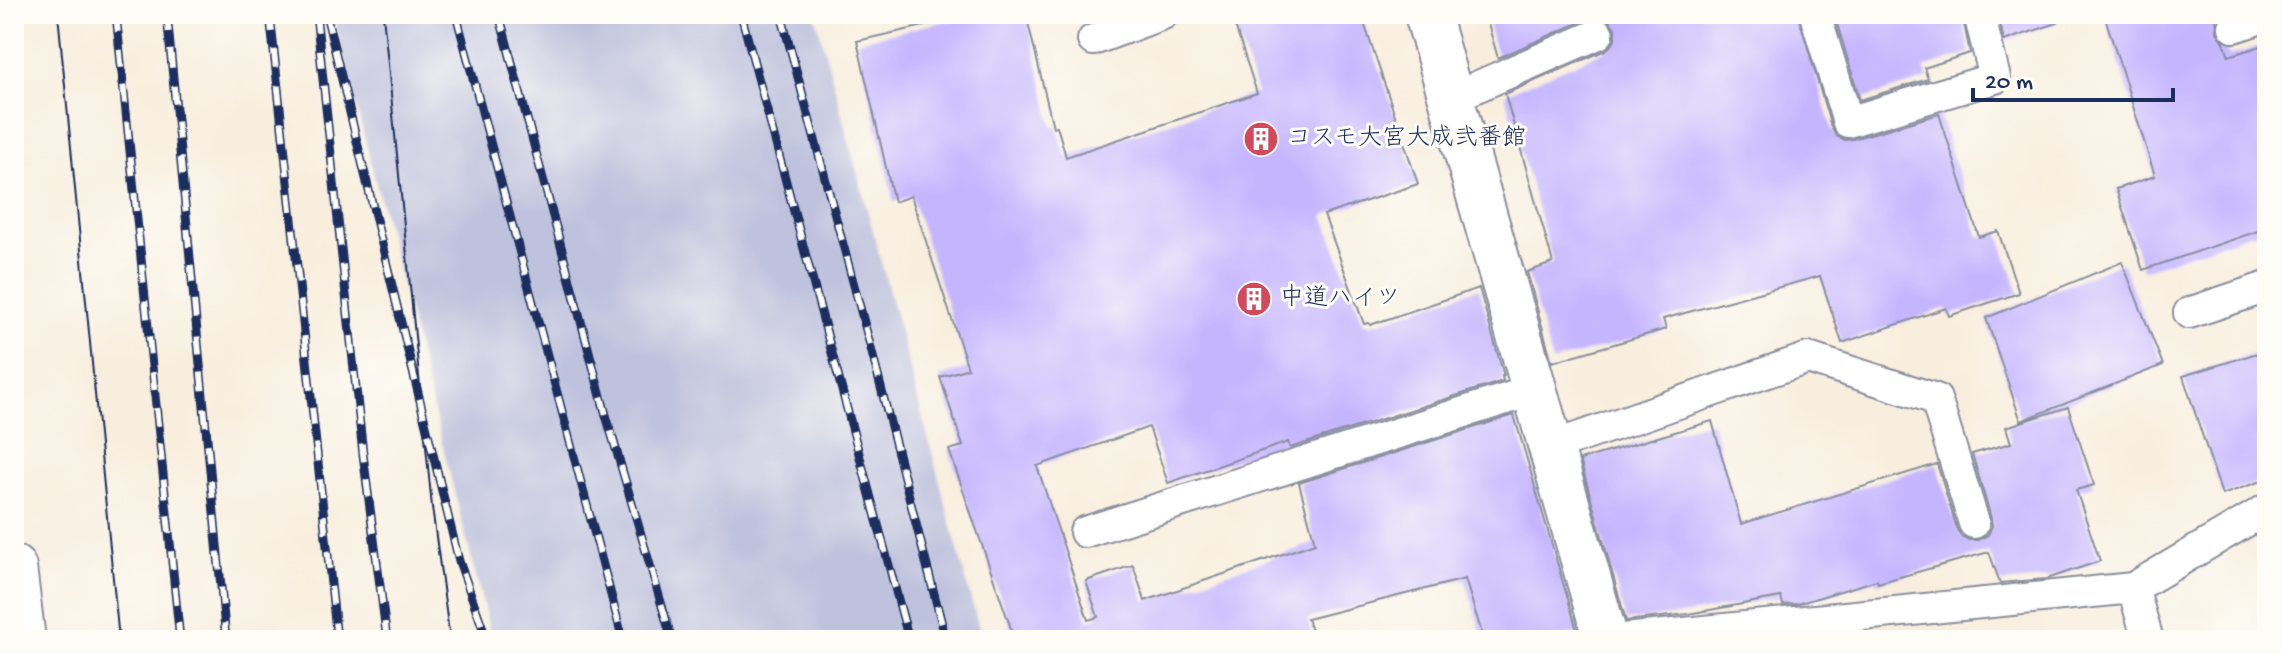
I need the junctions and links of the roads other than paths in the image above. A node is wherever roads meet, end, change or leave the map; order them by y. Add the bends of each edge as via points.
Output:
1 (1163, 14) edge
2 (1427, 14) edge
3 (1815, 14) edge
4 (1979, 14) edge
5 (2267, 16) edge
6 (2234, 27) dead end
7 (1598, 34) dead end
8 (1093, 40) dead end
9 (1451, 98) junction
10 (2267, 287) edge
11 (2189, 313) dead end
12 (1534, 390) junction
13 (1551, 447) junction
14 (2267, 509) edge
15 (1974, 523) dead end
16 (1085, 532) dead end
17 (14, 568) edge
18 (2133, 588) junction
19 (23, 640) edge
20 (1606, 640) edge
21 (1614, 640) edge
22 (2148, 640) edge

1 - 8 lane
2 - 9 street
3 - 4 lane via 1848,122 1995,78
5 - 6 lane
7 - 9 lane
9 - 12 street
10 - 11 lane
12 - 13 street
12 - 16 lane
13 - 15 lane via 1808,358 1936,399
13 - 20 street
14 - 18 lane
17 - 19 street
18 - 21 lane
18 - 22 lane

